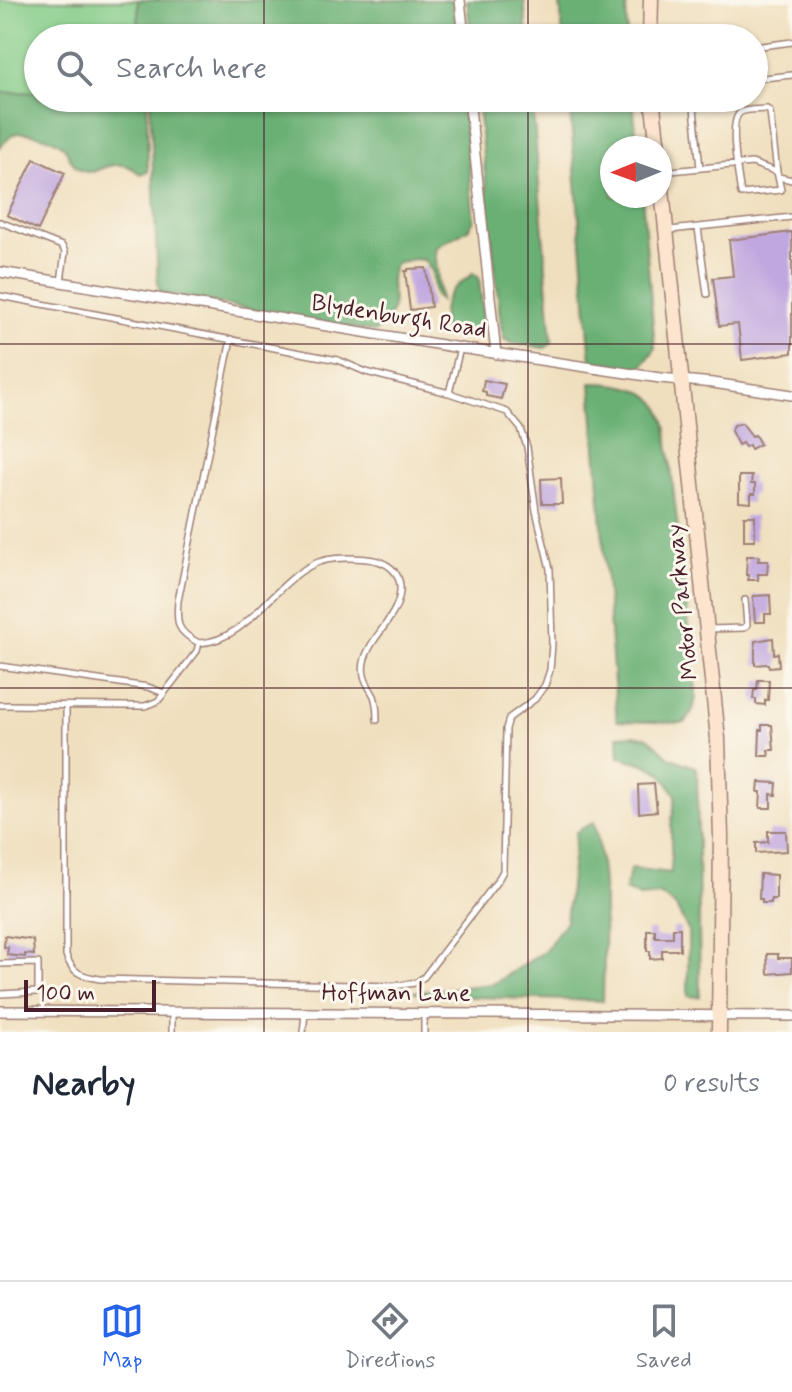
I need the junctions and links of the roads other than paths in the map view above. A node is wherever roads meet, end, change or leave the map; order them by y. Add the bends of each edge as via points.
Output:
1 (460, 0) edge
2 (651, 0) edge
3 (463, 24) edge
4 (650, 24) edge
5 (792, 42) edge
6 (768, 45) edge
7 (792, 75) edge
8 (768, 78) edge
9 (768, 110) edge
10 (470, 112) edge
11 (654, 112) edge
12 (694, 112) edge
13 (742, 112) edge
14 (657, 136) edge
15 (737, 164) junction
16 (700, 168) junction
17 (672, 170) edge
18 (778, 174) junction
19 (792, 180) edge
20 (664, 208) edge
21 (792, 217) edge
22 (0, 222) edge
23 (698, 228) junction
24 (667, 231) junction
25 (0, 272) edge
26 (61, 283) junction
27 (707, 294) dead end
28 (0, 296) edge
29 (231, 339) junction
30 (460, 348) junction
31 (496, 354) junction
32 (682, 380) junction
33 (449, 393) junction
34 (792, 395) edge
35 (745, 600) dead end
36 (708, 629) junction
37 (199, 643) junction
38 (0, 666) edge
39 (164, 693) junction
40 (0, 705) edge
41 (66, 706) junction
42 (377, 720) dead end
43 (0, 964) edge
44 (0, 994) edge
45 (13, 994) junction
46 (0, 1011) edge
47 (13, 1011) junction
48 (172, 1013) junction
49 (305, 1013) junction
50 (424, 1013) junction
51 (719, 1015) junction
52 (792, 1016) edge
53 (172, 1032) edge
54 (303, 1032) edge
55 (424, 1032) edge
56 (719, 1032) edge

1 - 3 street
2 - 4 main road
5 - 6 lane
7 - 8 lane
9 - 18 lane
10 - 31 street
11 - 14 main road
12 - 16 lane
13 - 15 lane via 733,126
15 - 16 lane
15 - 18 lane via 752,163
15 - 18 lane via 741,194 781,190
16 - 17 lane
18 - 19 lane
20 - 24 main road, Motor Parkway
21 - 23 lane
22 - 26 lane via 62,246
23 - 24 lane
23 - 27 lane
24 - 32 main road, Motor Parkway
25 - 26 street, Blydenburgh Road
26 - 30 street, Blydenburgh Road
28 - 29 lane
29 - 33 lane via 338,360
29 - 37 lane via 178,601 176,621 185,636
30 - 31 street, Blydenburgh Road
30 - 33 lane
31 - 32 street, Blydenburgh Road
32 - 34 street, Blydenburgh Road
32 - 36 main road, Motor Parkway
33 - 41 lane via 507,412 521,429 550,569 552,644 545,685 509,718 506,729 503,871 424,977 394,986 100,979 76,973 66,955
35 - 36 lane via 744,628
36 - 51 main road, Motor Parkway via 721,815
37 - 39 lane
37 - 42 lane via 212,643 244,623 313,564 358,558 389,565 397,574 400,597 364,663
38 - 39 lane
39 - 41 lane via 145,706
40 - 41 lane
43 - 45 lane via 38,963 37,992
44 - 45 lane
45 - 47 lane
46 - 47 street, Hoffman Lane
47 - 48 street, Hoffman Lane
48 - 49 street, Hoffman Lane
48 - 53 lane
49 - 50 street, Hoffman Lane
49 - 54 lane
50 - 51 street, Hoffman Lane
50 - 55 lane
51 - 52 street, Hoffman Lane
51 - 56 main road, Motor Parkway

